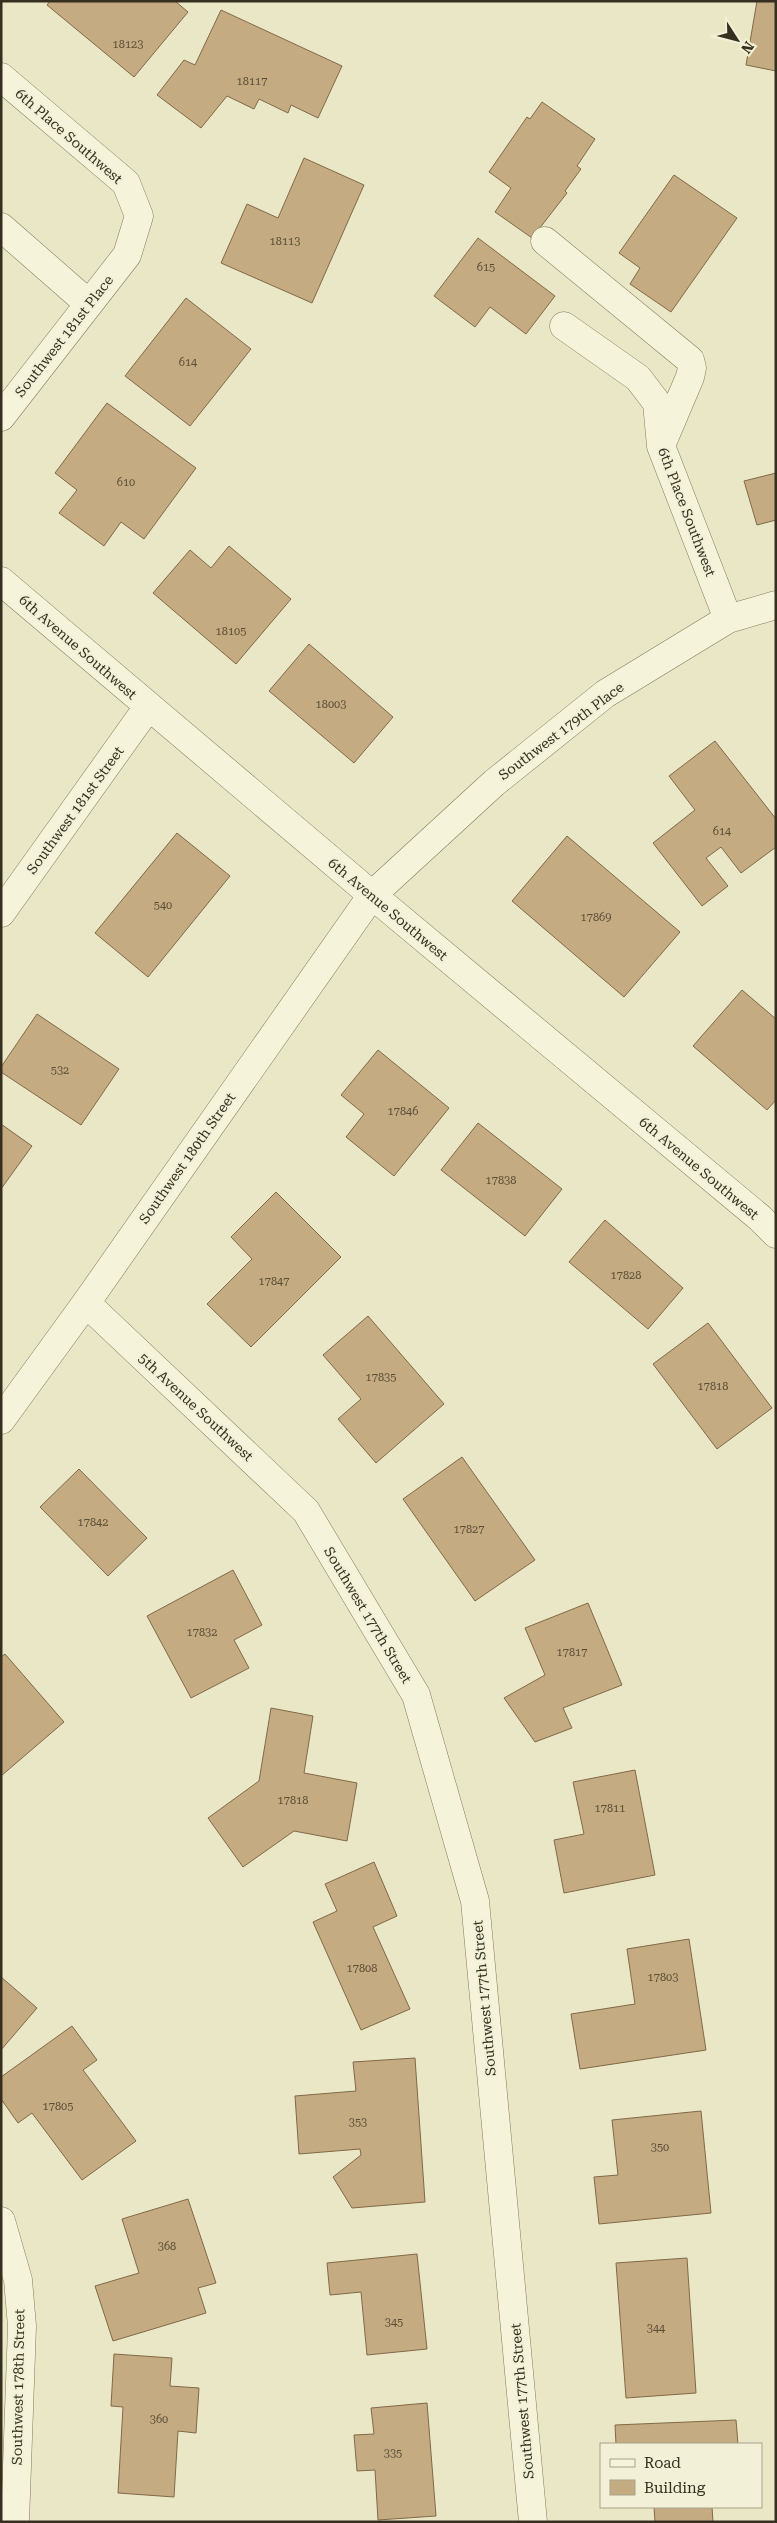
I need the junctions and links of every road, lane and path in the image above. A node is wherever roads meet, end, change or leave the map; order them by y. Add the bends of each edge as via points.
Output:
1 (1, 77) edge
2 (1, 227) edge
3 (546, 241) dead end
4 (127, 255) joint
5 (89, 304) junction
6 (564, 326) dead end
7 (1, 418) edge
8 (661, 446) junction
9 (1, 581) edge
10 (776, 605) edge
11 (728, 619) junction
12 (148, 707) junction
13 (372, 895) junction
14 (1, 913) edge
15 (771, 1219) edge
16 (86, 1303) junction
17 (1, 1420) edge
18 (306, 1511) joint
19 (3, 2223) edge
20 (15, 2522) edge
21 (533, 2522) edge

1 - 4 street, 6th Place Southwest via 126,183 139,216
2 - 5 street
3 - 8 street via 690,360 690,377
4 - 5 street, Southwest 181st Place
5 - 7 street, Southwest 181st Place
6 - 8 street, 6th Place Southwest via 638,378 657,403
8 - 11 street, 6th Place Southwest
9 - 12 street, 6th Avenue Southwest
10 - 11 street, Southwest 179th Place
11 - 13 street, Southwest 179th Place via 605,694 494,783
12 - 13 street, 6th Avenue Southwest
12 - 14 street, Southwest 181st Street
13 - 15 street, 6th Avenue Southwest
13 - 16 street, Southwest 180th Street
16 - 17 street, Southwest 180th Street
16 - 18 street, 5th Avenue Southwest
18 - 21 street, Southwest 177th Street via 416,1695 474,1901
19 - 20 street, Southwest 178th Street via 18,2280 22,2326

